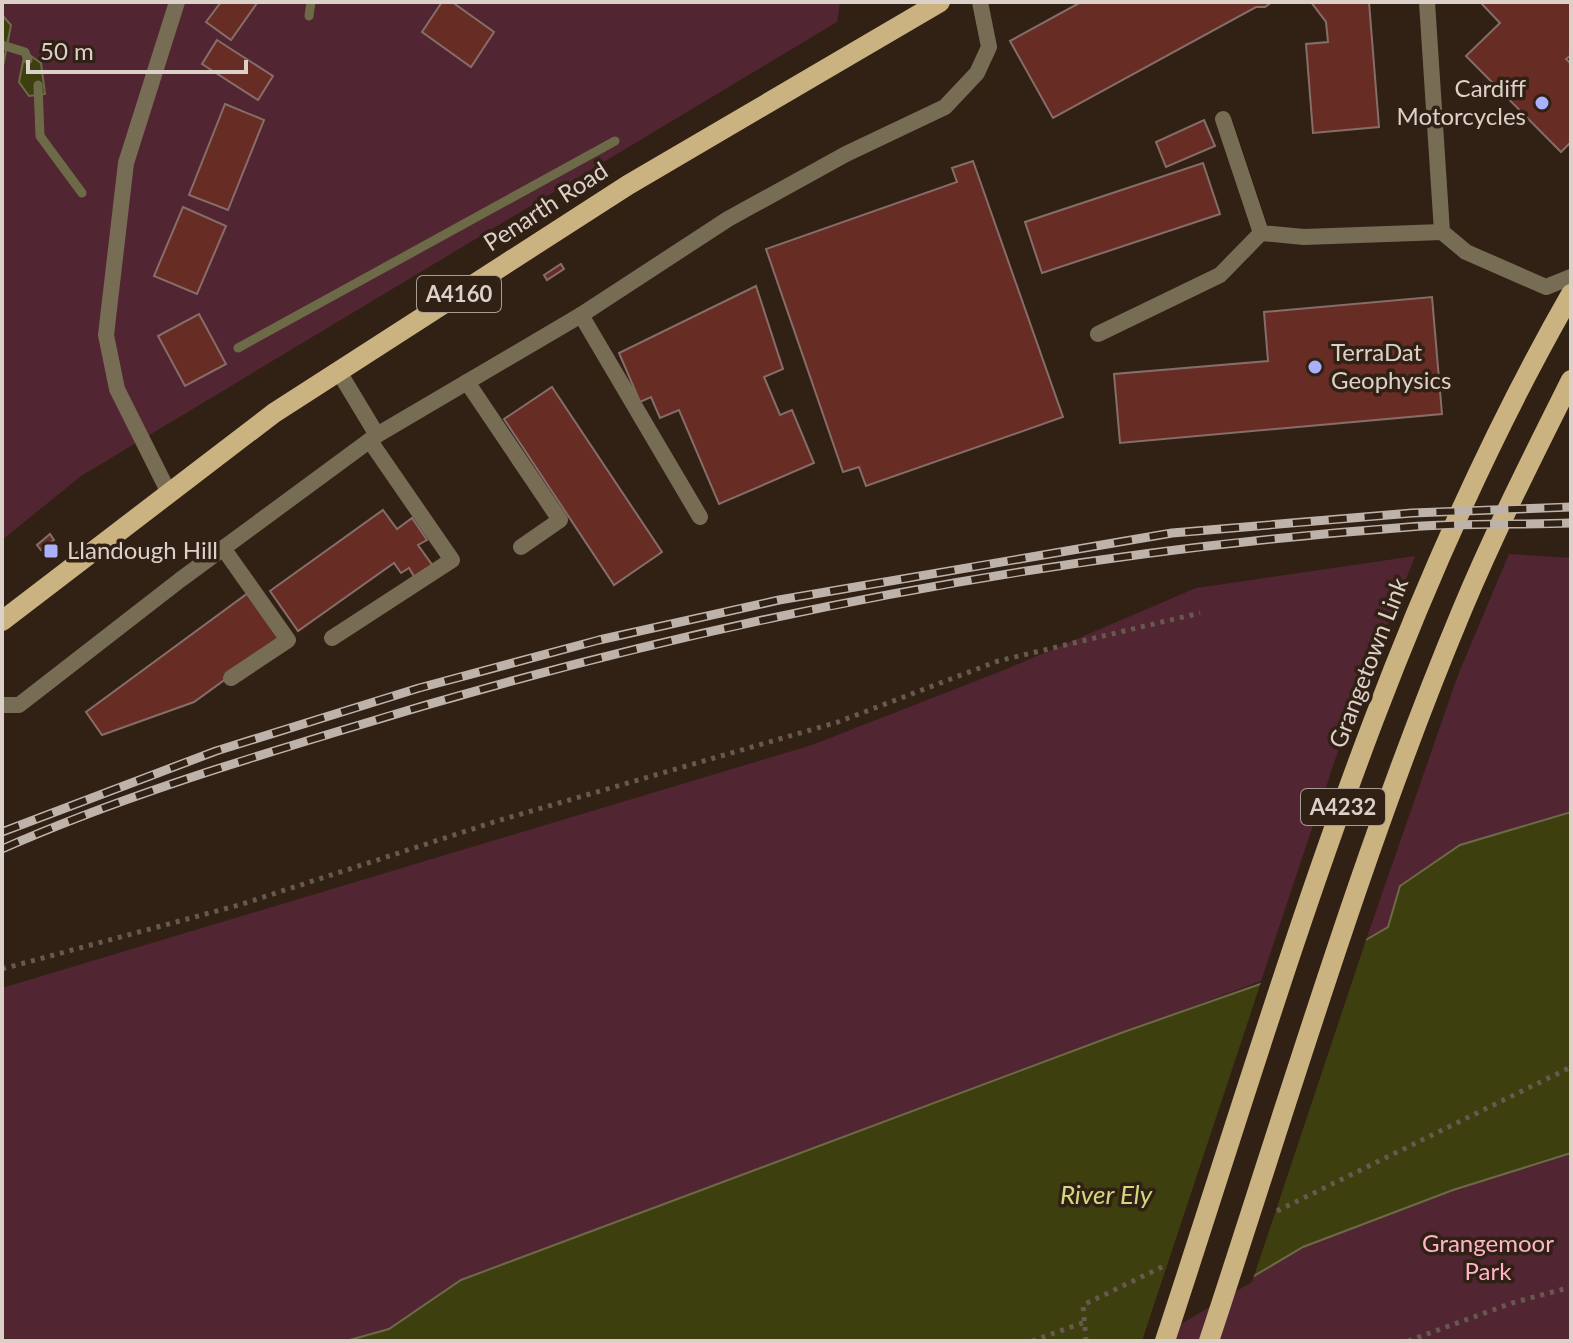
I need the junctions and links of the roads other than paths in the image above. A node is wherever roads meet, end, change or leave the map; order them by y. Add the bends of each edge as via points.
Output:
1 (177, 2) edge
2 (940, 2) edge
3 (980, 2) edge
4 (1427, 2) edge
5 (1223, 119) dead end
6 (1442, 232) junction
7 (1261, 233) junction
8 (1571, 277) edge
9 (1571, 294) edge
10 (581, 315) junction
11 (1098, 334) dead end
12 (339, 372) junction
13 (1571, 380) edge
14 (467, 382) junction
15 (373, 438) junction
16 (169, 493) junction
17 (700, 517) dead end
18 (521, 547) dead end
19 (223, 548) junction
20 (2, 621) edge
21 (332, 638) dead end
22 (231, 678) dead end
23 (2, 705) edge
24 (1165, 1341) edge
25 (1209, 1341) edge

1 - 16 street via 126,163 106,335 117,389
2 - 12 main road, Penarth Road / A4160 via 628,185
3 - 10 street via 989,47 977,73 945,107 728,219
4 - 6 street
5 - 7 street
6 - 7 street via 1304,237
6 - 8 street via 1466,252 1546,287
7 - 11 street via 1220,275
9 - 24 main road, Grangetown Link / A4232 via 1483,458 1406,636 1353,776
10 - 14 street
10 - 17 street
12 - 15 street
12 - 16 main road, Penarth Road / A4160 via 274,413
13 - 25 main road, A4232 via 1491,543 1434,679
14 - 15 street
14 - 18 street via 560,520
15 - 19 street
15 - 21 street via 452,560
16 - 20 main road, Penarth Road / A4160
19 - 22 street via 288,640
19 - 23 street via 19,705

